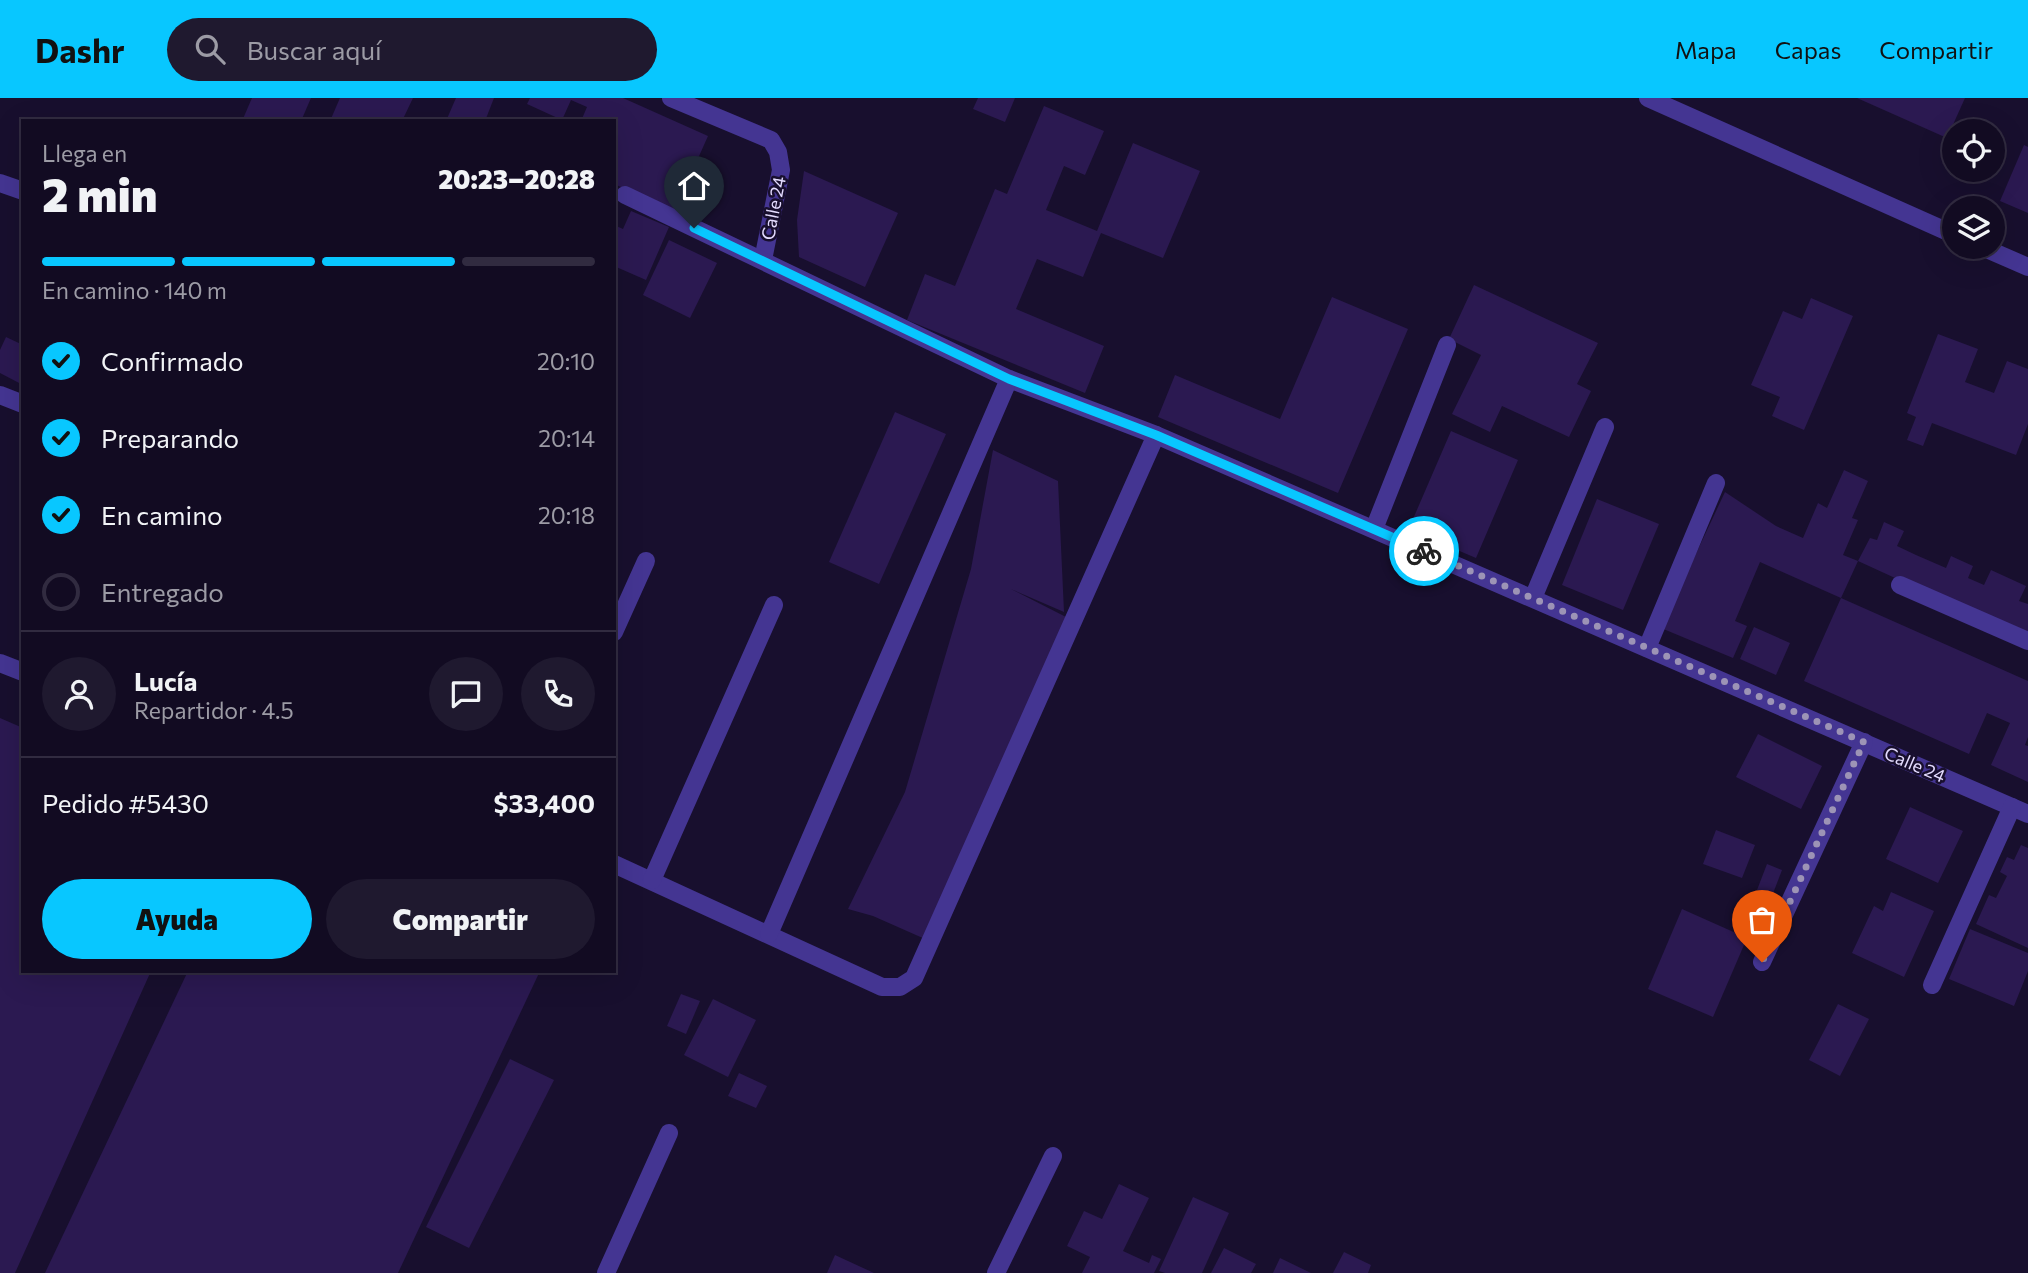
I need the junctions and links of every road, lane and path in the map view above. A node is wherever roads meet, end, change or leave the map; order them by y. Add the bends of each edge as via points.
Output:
1 (671, 98) edge
2 (1648, 98) edge
3 (0, 183) edge
4 (21, 190) edge
5 (625, 195) dead end
6 (1942, 228) edge
7 (2005, 257) edge
8 (763, 260) junction
9 (2028, 267) edge
10 (1447, 345) dead end
11 (1009, 379) junction
12 (0, 395) edge
13 (21, 403) edge
14 (1605, 427) dead end
15 (1156, 435) junction
16 (1716, 483) dead end
17 (1374, 529) junction
18 (646, 561) dead end
19 (1900, 585) dead end
20 (1533, 598) junction
21 (774, 605) dead end
22 (616, 628) edge
23 (2028, 641) edge
24 (1647, 648) junction
25 (0, 663) edge
26 (21, 671) edge
27 (1864, 742) junction
28 (2020, 810) edge
29 (616, 865) edge
30 (652, 880) junction
31 (769, 934) junction
32 (1762, 962) dead end
33 (1932, 985) dead end
34 (669, 1133) dead end
35 (1053, 1156) dead end
36 (606, 1273) edge
37 (996, 1273) edge

1 - 8 street, Calle 24 via 771,139 781,170
2 - 6 street
3 - 4 street
5 - 8 street, Calle 24
7 - 9 street
8 - 11 street, Calle 24
10 - 17 street
11 - 15 street, Calle 24
11 - 31 street
12 - 13 street
14 - 20 street
15 - 17 street, Calle 24
15 - 31 street via 914,978 900,987 882,987
16 - 24 street
17 - 20 street, Calle 24
18 - 22 street
19 - 23 street
20 - 24 street, Calle 24
21 - 30 street
24 - 27 street, Calle 24
25 - 26 street
27 - 28 street, Calle 24
27 - 32 street
28 - 33 street
29 - 30 street
30 - 31 street
34 - 36 street
35 - 37 street

